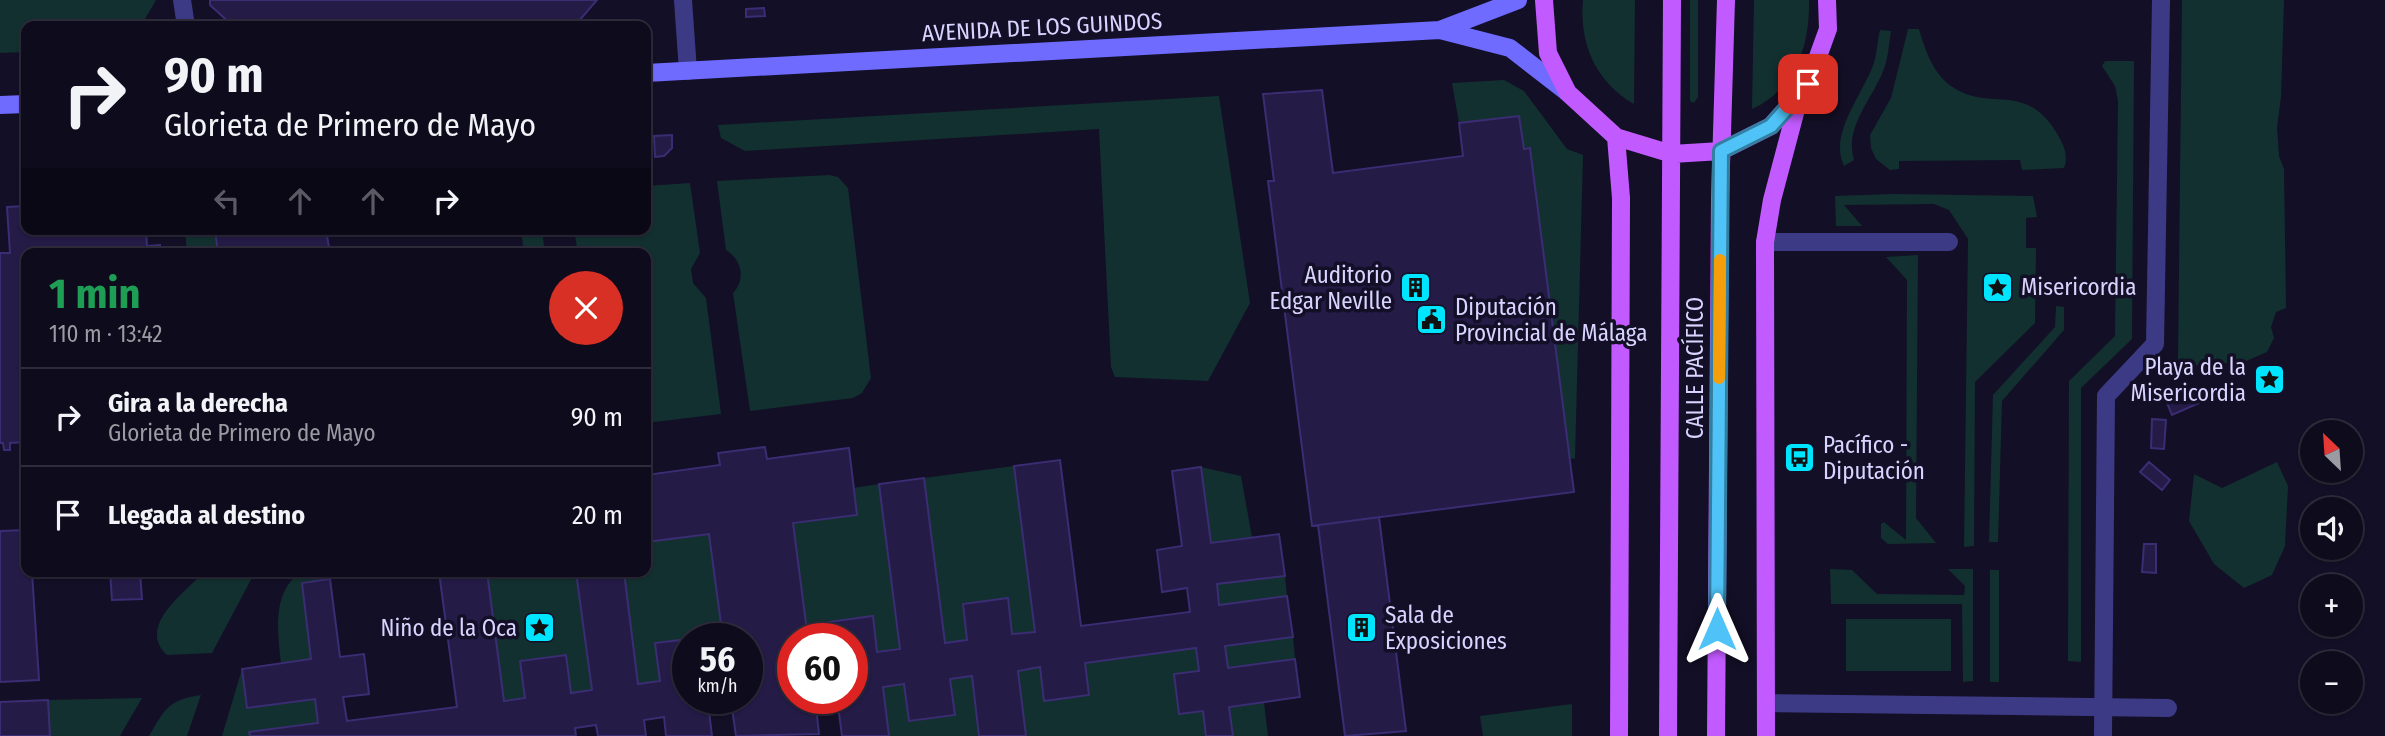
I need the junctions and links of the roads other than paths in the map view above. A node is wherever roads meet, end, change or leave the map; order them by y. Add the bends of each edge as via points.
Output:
1 (182, 0) edge
2 (682, 0) edge
3 (1518, 0) edge
4 (1544, 0) edge
5 (1672, 0) edge
6 (1726, 0) edge
7 (1827, 0) edge
8 (2161, 0) edge
9 (185, 21) edge
10 (1440, 30) junction
11 (688, 71) junction
12 (651, 73) edge
13 (1567, 93) junction
14 (1799, 98) junction
15 (21, 104) edge
16 (0, 105) edge
17 (1616, 137) junction
18 (1721, 151) junction
19 (1672, 154) junction
20 (1765, 242) junction
21 (1949, 242) dead end
22 (1766, 704) junction
23 (2104, 707) junction
24 (2168, 708) dead end
25 (1619, 736) edge
26 (1668, 736) edge
27 (1716, 736) edge
28 (1766, 736) edge
29 (2103, 736) edge

1 - 9 street
2 - 11 street
3 - 10 main road, AVENIDA DE LOS GUINDOS
4 - 13 main road via 1548,53
5 - 19 main road, CALLE PACÍFICO
6 - 18 main road, CALLE PACÍFICO
7 - 14 main road via 1828,29
8 - 23 street via 2155,344 2106,396
10 - 11 main road, AVENIDA DE LOS GUINDOS
10 - 13 main road, AVENIDA DE LOS GUINDOS via 1510,48
11 - 12 main road, AVENIDA DE LOS GUINDOS
13 - 17 main road
14 - 18 main road via 1771,126
14 - 20 main road
15 - 16 main road
17 - 19 main road
17 - 25 main road via 1621,198
18 - 19 main road
18 - 27 main road, CALLE PACÍFICO
19 - 26 main road, CALLE PACÍFICO
20 - 21 street
20 - 22 main road
22 - 23 street
22 - 28 main road
23 - 24 street
23 - 29 street

